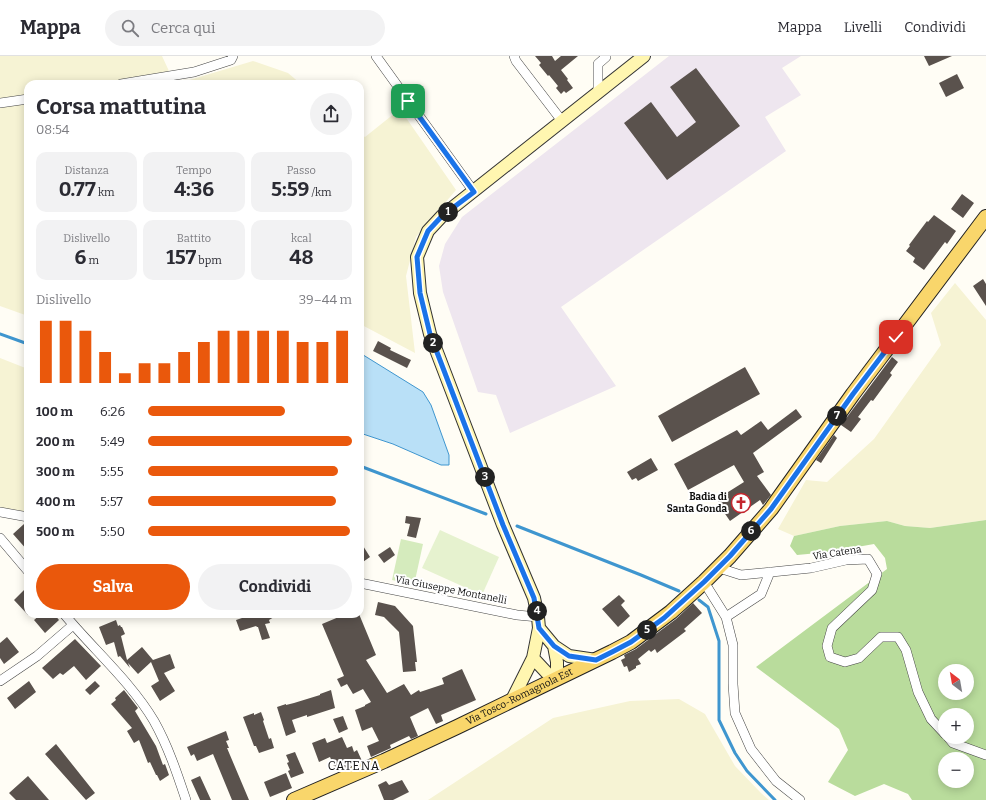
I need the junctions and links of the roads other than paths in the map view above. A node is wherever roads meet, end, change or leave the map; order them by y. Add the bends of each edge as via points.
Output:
1 (233, 56) edge
2 (376, 56) edge
3 (514, 56) edge
4 (605, 56) edge
5 (644, 56) edge
6 (145, 80) edge
7 (598, 92) junction
8 (24, 100) edge
9 (0, 103) edge
10 (562, 121) junction
11 (474, 192) junction
12 (986, 217) edge
13 (0, 512) edge
14 (24, 516) edge
15 (0, 538) edge
16 (24, 566) edge
17 (719, 568) junction
18 (770, 572) junction
19 (704, 582) junction
20 (364, 584) edge
21 (726, 617) junction
22 (67, 618) edge
23 (538, 622) junction
24 (73, 625) junction
25 (554, 646) junction
26 (533, 658) junction
27 (596, 660) junction
28 (556, 679) junction
29 (0, 681) edge
30 (512, 700) junction
31 (938, 726) edge
32 (958, 744) edge
33 (986, 755) edge
34 (186, 800) edge
35 (294, 800) edge
36 (800, 800) edge

1 - 6 street via 231,60 194,72
2 - 11 street
3 - 10 street
4 - 7 street via 598,64
5 - 7 main road
7 - 10 main road
8 - 9 street
10 - 11 main road
11 - 23 main road via 442,216 428,231 417,257 420,293 430,334 503,525 534,598
12 - 17 main road, Via Tosco-Romagnola Est via 853,394 771,509
13 - 14 street
15 - 16 street
17 - 18 street, Via Catena via 741,575
17 - 19 main road, Via Tosco-Romagnola Est
18 - 21 street via 762,594
18 - 31 street, Via Catena via 868,559 877,574 872,590 832,628 827,646 830,657 845,662 859,658 881,636 898,637 906,650 918,692 931,719
19 - 21 street
19 - 27 main road, Via Tosco-Romagnola Est via 647,631
20 - 23 street, Via Giuseppe Montanelli via 517,615
21 - 36 street via 733,645 735,713 751,749 776,781
22 - 24 street
23 - 25 main road
23 - 26 main road
24 - 29 street via 37,656
24 - 34 street via 134,692 154,721 171,756
25 - 27 main road via 569,656
25 - 28 main road via 557,662
26 - 28 main road
26 - 30 main road
27 - 28 main road, Via Tosco-Romagnola Est
28 - 30 main road, Via Tosco-Romagnola Est
30 - 35 main road, Via Tosco-Romagnola Est via 435,738
32 - 33 street

